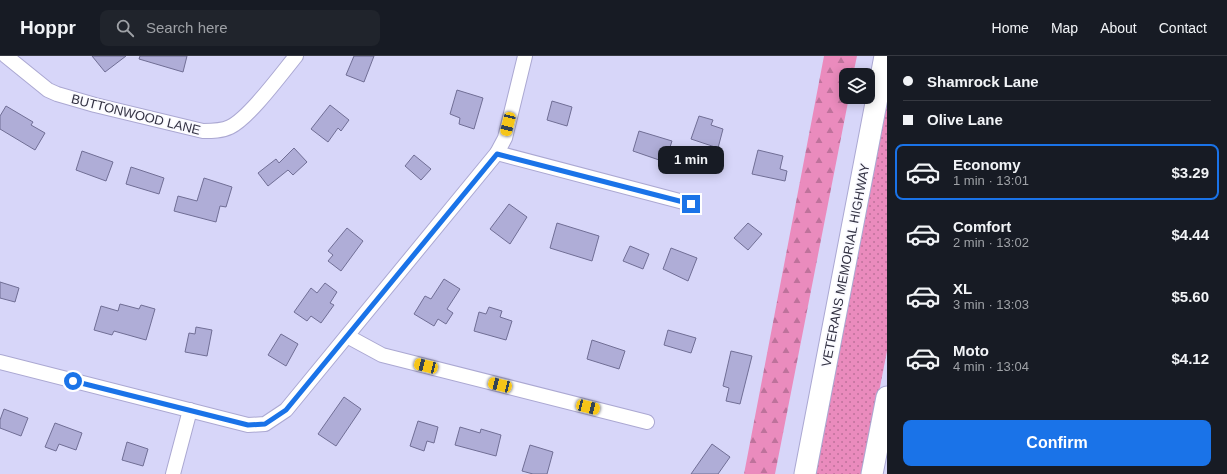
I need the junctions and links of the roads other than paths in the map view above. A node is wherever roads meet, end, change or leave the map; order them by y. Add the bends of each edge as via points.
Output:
1 (6, 56) edge
2 (296, 56) edge
3 (525, 56) edge
4 (885, 56) edge
5 (497, 154) junction
6 (691, 204) dead end
7 (346, 336) junction
8 (0, 362) edge
9 (887, 397) edge
10 (190, 410) junction
11 (647, 422) dead end
12 (173, 474) edge
13 (805, 474) edge
14 (872, 474) edge

1 - 2 street, BUTTONWOOD LANE via 48,90 57,94 172,124 214,131 230,127 245,115
3 - 5 street via 504,138
4 - 13 highway, VETERANS MEMORIAL HIGHWAY
5 - 6 street
5 - 7 street
7 - 10 street via 286,410 265,424 248,425
7 - 11 street via 382,356
8 - 10 street
9 - 14 highway
10 - 12 street

